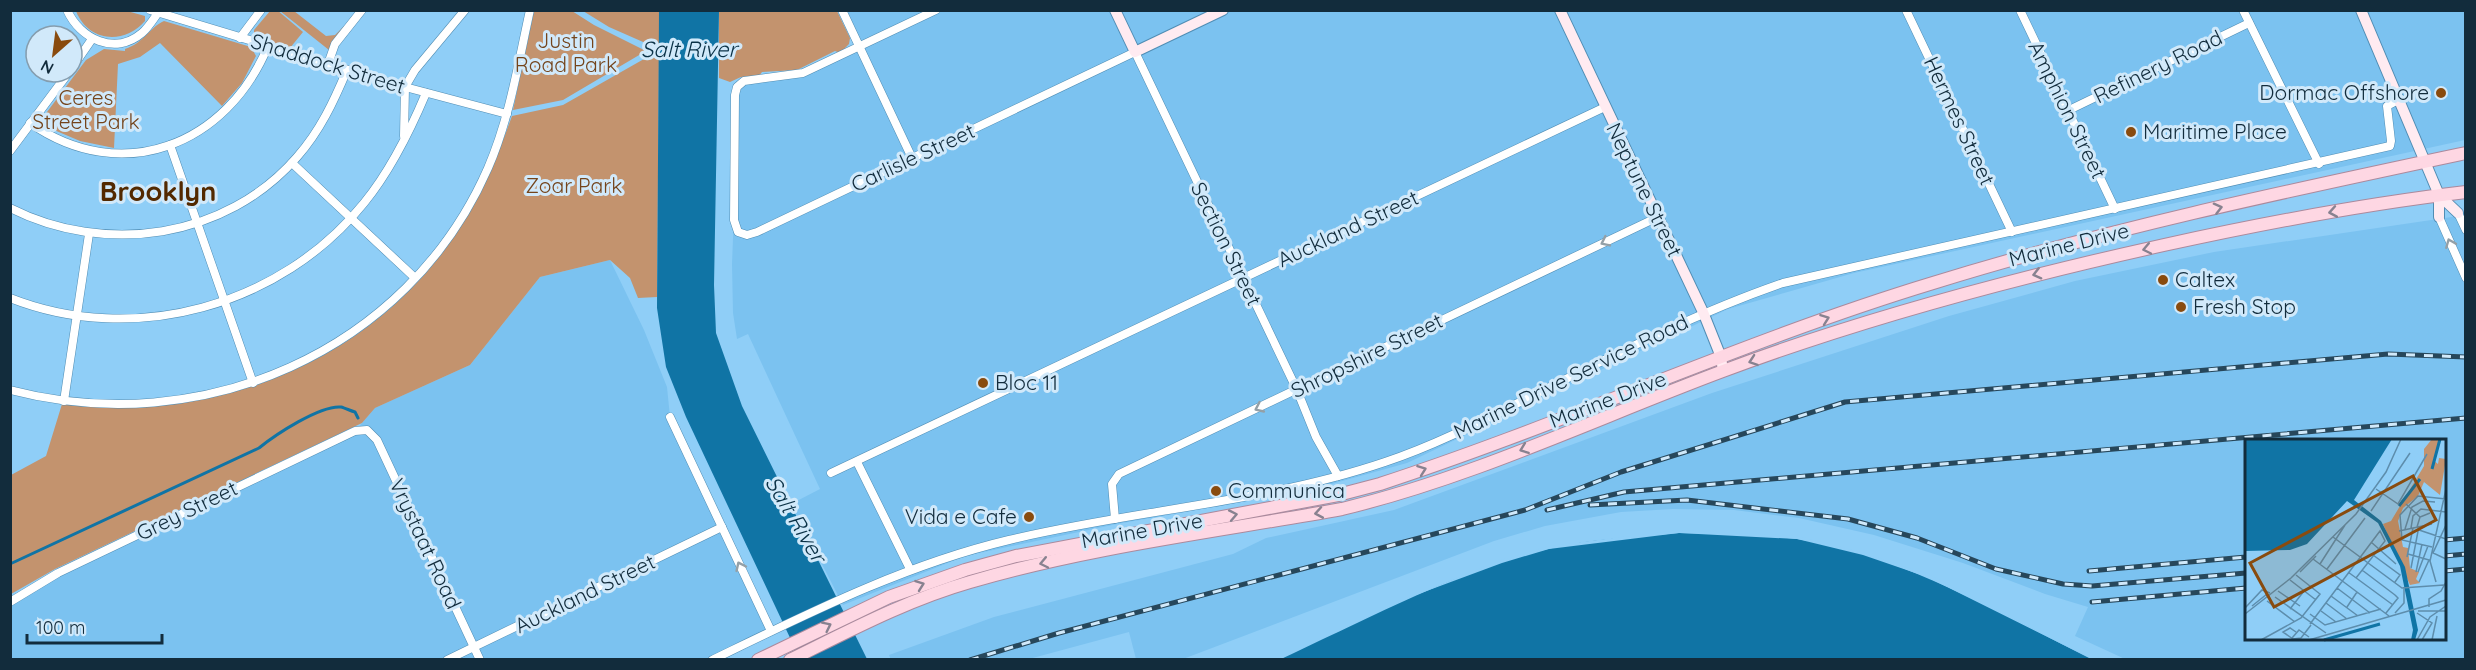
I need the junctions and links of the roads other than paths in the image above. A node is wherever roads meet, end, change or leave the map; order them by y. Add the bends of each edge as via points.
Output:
1 (68, 10) edge
2 (261, 10) edge
3 (363, 10) edge
4 (465, 10) edge
5 (530, 10) edge
6 (842, 10) edge
7 (936, 10) edge
8 (1115, 10) edge
9 (1223, 10) edge
10 (1560, 10) edge
11 (1906, 10) edge
12 (2020, 10) edge
13 (2242, 10) edge
14 (2361, 10) edge
15 (156, 11) edge
16 (2249, 23) junction
17 (240, 38) junction
18 (92, 39) junction
19 (268, 46) junction
20 (860, 47) junction
21 (84, 51) edge
22 (1135, 52) junction
23 (328, 64) junction
24 (347, 70) junction
25 (60, 84) edge
26 (405, 87) junction
27 (426, 93) junction
28 (2400, 99) junction
29 (1605, 107) junction
30 (2067, 111) junction
31 (507, 114) junction
32 (30, 123) junction
33 (404, 137) junction
34 (170, 145) junction
35 (10, 151) edge
36 (2466, 153) edge
37 (912, 158) junction
38 (2427, 161) junction
39 (292, 163) junction
40 (2319, 164) junction
41 (2466, 192) edge
42 (2439, 195) junction
43 (10, 208) edge
44 (2115, 209) junction
45 (2458, 213) joint
46 (1658, 217) junction
47 (2439, 217) joint
48 (351, 219) junction
49 (198, 223) junction
50 (2466, 230) edge
51 (2012, 232) junction
52 (89, 234) junction
53 (2464, 274) edge
54 (414, 277) junction
55 (1243, 278) junction
56 (10, 298) edge
57 (225, 301) junction
58 (1703, 312) junction
59 (76, 315) junction
60 (1721, 357) junction
61 (1723, 371) junction
62 (253, 383) junction
63 (10, 390) edge
64 (1297, 390) junction
65 (64, 401) junction
66 (670, 417) dead end
67 (368, 430) joint
68 (857, 462) junction
69 (831, 473) dead end
70 (1338, 476) junction
71 (1115, 519) junction
72 (722, 527) junction
73 (910, 569) junction
74 (10, 602) edge
75 (771, 631) junction
76 (474, 647) junction
77 (792, 659) edge
78 (447, 660) edge
79 (480, 660) edge
80 (712, 660) edge
81 (758, 660) edge

1 - 18 street via 77,27
2 - 17 street
3 - 23 street via 335,44
4 - 26 street
5 - 31 street
6 - 20 street
7 - 20 street
8 - 22 street, Section Street
9 - 22 street, Carlisle Street
10 - 29 street, Neptune Street
11 - 51 street, Hermes Street
12 - 30 street, Amphion Street
13 - 16 street
14 - 28 street
15 - 17 street, Shaddock Street
15 - 18 street via 141,34 132,39 112,44
16 - 30 street, Refinery Road
16 - 40 street
17 - 19 street, Shaddock Street
18 - 21 street
19 - 23 street, Shaddock Street
19 - 34 street via 254,76 230,108 208,126
20 - 37 street
20 - 37 street, Carlisle Street via 797,76 739,84 735,95 736,229 747,235 757,232
22 - 37 street, Carlisle Street
22 - 55 street, Section Street
23 - 24 street, Shaddock Street
24 - 26 street, Shaddock Street
24 - 39 street via 324,119
25 - 32 street
26 - 27 street, Shaddock Street
26 - 33 street
27 - 31 street, Shaddock Street
27 - 33 street
28 - 38 street
28 - 40 street, Marine Drive Service Road via 2387,106 2390,146
29 - 46 street, Neptune Street
29 - 55 street, Auckland Street
30 - 44 street, Amphion Street
31 - 54 street via 487,169 464,213
32 - 34 street via 60,141 94,151 132,153
32 - 35 street
33 - 48 street via 385,176
34 - 49 street
36 - 38 main road, Marine Drive
38 - 42 street
60 -> 38 main road, Marine Drive via 1844,312 2009,260 2235,203
39 - 48 street
39 - 49 street via 251,196
40 - 44 street, Marine Drive Service Road
41 - 42 main road, Marine Drive
42 - 45 street
42 - 47 street
42 -> 61 main road, Marine Drive via 2245,228 2010,281 1834,332
43 - 52 street via 48,225
44 - 51 street, Marine Drive Service Road
45 - 50 street
46 - 58 street, Neptune Street
46 -> 64 street, Shropshire Street
53 -> 47 street
48 - 54 street
48 - 57 street via 293,268
49 - 52 street via 140,235
49 - 57 street
51 - 58 street, Marine Drive Service Road via 1783,283
52 - 59 street
54 - 62 street via 360,326 300,363
55 - 64 street, Section Street
55 - 68 street, Auckland Street
56 - 59 street
57 - 59 street via 152,317
57 - 62 street
58 - 60 street, Neptune Street
58 - 70 street, Marine Drive Service Road via 1419,450
59 - 65 street
60 - 61 street, Neptune Street
81 -> 60 main road, Marine Drive via 866,608 955,573 1016,556 1380,484
61 -> 77 main road, Marine Drive via 1386,498 1017,569 939,593
62 - 65 street via 172,402 110,405
63 - 65 street
64 - 70 street, Section Street via 1316,437
64 -> 71 street, Shropshire Street via 1119,474 1112,484
66 - 72 street
67 - 74 street, Grey Street via 355,431 79,562
67 - 76 street, Vrystaat Road
68 - 69 street, Auckland Street
68 - 73 street
70 - 71 street, Marine Drive Service Road
71 - 73 street, Marine Drive Service Road via 1009,540
75 -> 72 street
72 - 76 street, Auckland Street
73 - 75 street, Marine Drive Service Road
75 - 80 street, Marine Drive Service Road
76 - 78 street, Auckland Street
76 - 79 street, Vrystaat Road

